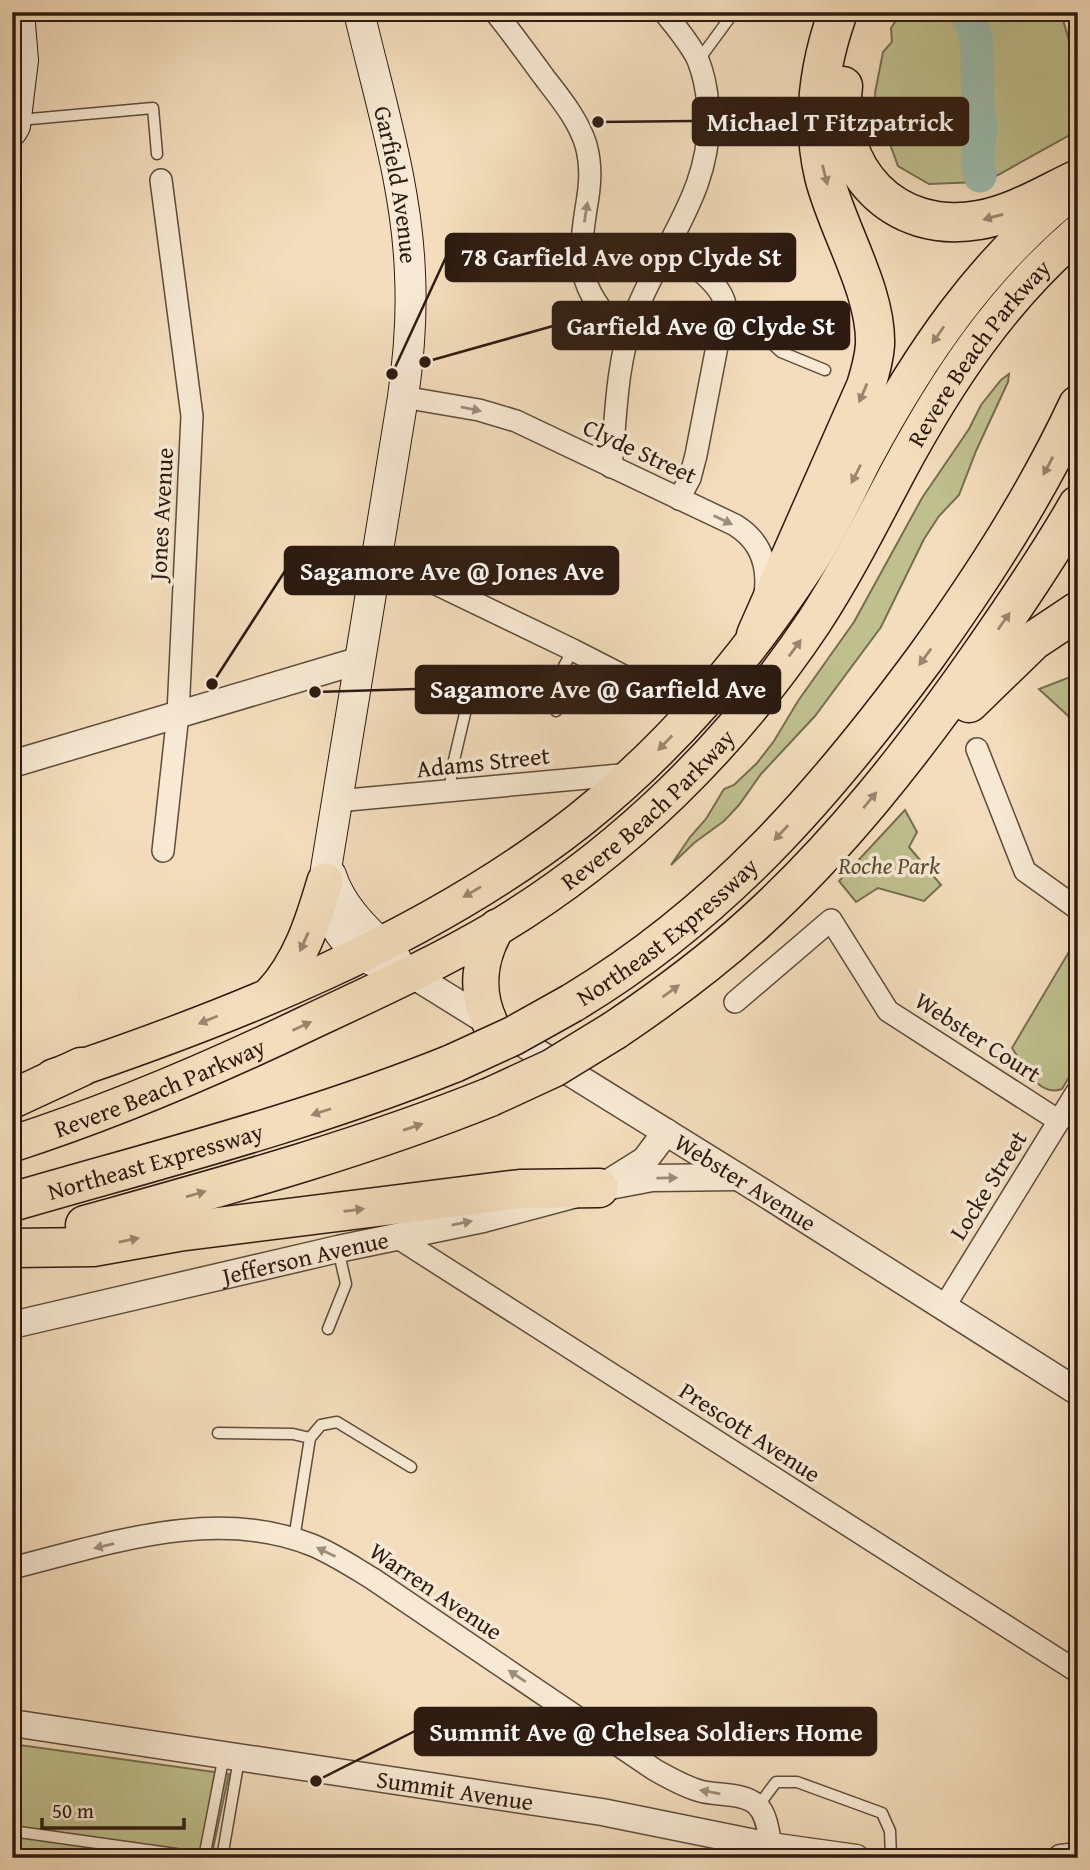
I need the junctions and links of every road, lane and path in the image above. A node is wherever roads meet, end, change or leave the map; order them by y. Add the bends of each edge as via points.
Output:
1 (19, 12) edge
2 (359, 12) edge
3 (495, 12) edge
4 (664, 12) edge
5 (734, 12) edge
6 (838, 12) edge
7 (863, 12) edge
8 (698, 61) junction
9 (17, 66) edge
10 (14, 126) edge
11 (157, 154) dead end
12 (1078, 179) edge
13 (161, 180) dead end
14 (1078, 188) edge
15 (1078, 233) edge
16 (667, 248) junction
17 (725, 310) junction
18 (627, 339) junction
19 (825, 370) dead end
20 (404, 397) junction
21 (1078, 405) edge
22 (611, 467) junction
23 (679, 499) junction
24 (1078, 505) edge
25 (376, 555) junction
26 (1078, 611) edge
27 (756, 635) junction
28 (573, 650) junction
29 (360, 660) junction
30 (467, 705) dead end
31 (556, 711) dead end
32 (694, 712) junction
33 (178, 714) junction
34 (976, 749) dead end
35 (905, 755) junction
36 (12, 764) edge
37 (634, 773) junction
38 (451, 792) junction
39 (337, 801) junction
40 (163, 851) dead end
41 (326, 869) junction
42 (1078, 909) edge
43 (497, 928) junction
44 (370, 949) junction
45 (411, 974) junction
46 (270, 995) junction
47 (735, 1002) dead end
48 (490, 1023) junction
49 (81, 1067) junction
50 (12, 1089) edge
51 (1078, 1090) edge
52 (12, 1099) edge
53 (1059, 1121) junction
54 (666, 1132) junction
55 (12, 1144) edge
56 (737, 1177) junction
57 (599, 1188) junction
58 (12, 1202) edge
59 (394, 1236) junction
60 (12, 1247) edge
61 (338, 1249) junction
62 (944, 1307) junction
63 (12, 1325) edge
64 (328, 1329) dead end
65 (1078, 1392) edge
66 (218, 1433) dead end
67 (310, 1438) junction
68 (411, 1467) dead end
69 (294, 1539) junction
70 (12, 1567) edge
71 (1078, 1672) edge
72 (12, 1723) edge
73 (232, 1755) junction
74 (758, 1806) junction
75 (12, 1831) edge
76 (772, 1852) edge
77 (1078, 1856) edge
78 (222, 1858) edge
79 (856, 1858) edge
80 (891, 1858) edge
81 (1062, 1858) edge

1 - 9 main road
2 - 20 main road, Garfield Avenue via 404,215 410,342
18 -> 3 street via 599,309 583,274 590,179 582,136 567,107
4 - 8 street
5 - 8 lane
6 -> 27 highway via 820,82 820,154 836,215 872,311 874,359
12 -> 7 highway via 1006,213 963,223 918,218 891,203 865,179 844,130 844,77
8 - 16 street via 708,102 707,151 695,195
9 - 10 main road
10 - 11 lane via 153,108
13 - 33 street, Jones Avenue via 192,416
14 -> 27 highway, Revere Beach Parkway via 995,263 943,328 896,401 818,548
43 -> 15 highway, Revere Beach Parkway via 634,828 754,703 834,590 970,351 1013,295
16 - 17 street via 720,292
16 - 18 street
17 - 19 lane via 750,314 781,352
17 - 23 street via 696,455
18 - 22 street
20 -> 22 street, Clyde Street via 504,416
20 - 25 main road, Garfield Avenue
21 -> 58 highway, Northeast Expressway, bridge via 997,554 909,679 761,855 630,967 502,1041 388,1089
22 - 23 street, Clyde Street
23 -> 27 street, Clyde Street via 735,525 758,547 766,579
35 -> 24 highway, Northeast Expressway via 1022,596
25 - 28 street
25 - 29 main road, Garfield Avenue
26 - 35 highway via 1033,641 982,692
27 - 32 highway, Revere Beach Parkway
28 - 31 lane via 564,666
28 - 32 street
29 - 33 street
29 - 39 main road, Garfield Avenue
30 - 38 lane
32 -> 37 highway, Revere Beach Parkway
33 - 36 street
33 - 40 street, Jones Avenue
34 - 42 street via 1025,871
60 -> 35 highway, Northeast Expressway, bridge via 326,1157 424,1123 552,1068 700,969 755,922 828,848
37 - 38 street, Adams Street
37 -> 44 highway, Revere Beach Parkway via 530,856
38 - 39 street, Adams Street
39 - 41 main road, Garfield Avenue
41 - 44 main road, Garfield Avenue via 326,904 332,921 344,939
41 -> 46 highway via 302,948
43 - 45 highway, Revere Beach Parkway
43 - 48 highway via 481,966 482,996
44 - 45 main road, Garfield Avenue
44 - 46 highway, Revere Beach Parkway
45 - 48 street, Webster Avenue
55 -> 45 highway, Revere Beach Parkway via 219,1065
46 -> 49 highway, Revere Beach Parkway
47 - 53 street, Webster Court via 831,920 888,1011
48 - 54 street, Webster Avenue
49 - 50 highway, Revere Beach Parkway
49 - 52 highway
51 - 53 street, Locke Street
53 - 62 street, Locke Street
54 - 56 street, Webster Avenue
54 - 57 street, Jefferson Avenue via 645,1160
57 -> 56 street, Jefferson Avenue via 652,1178
56 - 62 street, Webster Avenue
59 -> 57 street, Jefferson Avenue via 483,1219
60 -> 57 highway via 93,1247 507,1190
59 - 61 street, Jefferson Avenue
59 - 71 street, Prescott Avenue
61 - 63 street, Jefferson Avenue
61 - 64 lane via 346,1284
62 - 65 street, Webster Avenue
66 - 67 lane
67 - 68 lane via 321,1425 337,1422
67 - 69 lane
69 -> 70 street, Warren Avenue via 242,1529 193,1529
74 -> 69 street, Warren Avenue via 750,1800 680,1784 352,1566
72 - 73 street, Summit Avenue
73 - 75 lane via 204,1858
73 - 76 street, Summit Avenue via 602,1812
73 - 78 lane
74 - 76 street
74 - 80 lane via 776,1782 797,1782 882,1813 890,1831
76 - 79 street, Summit Avenue
77 - 81 street

